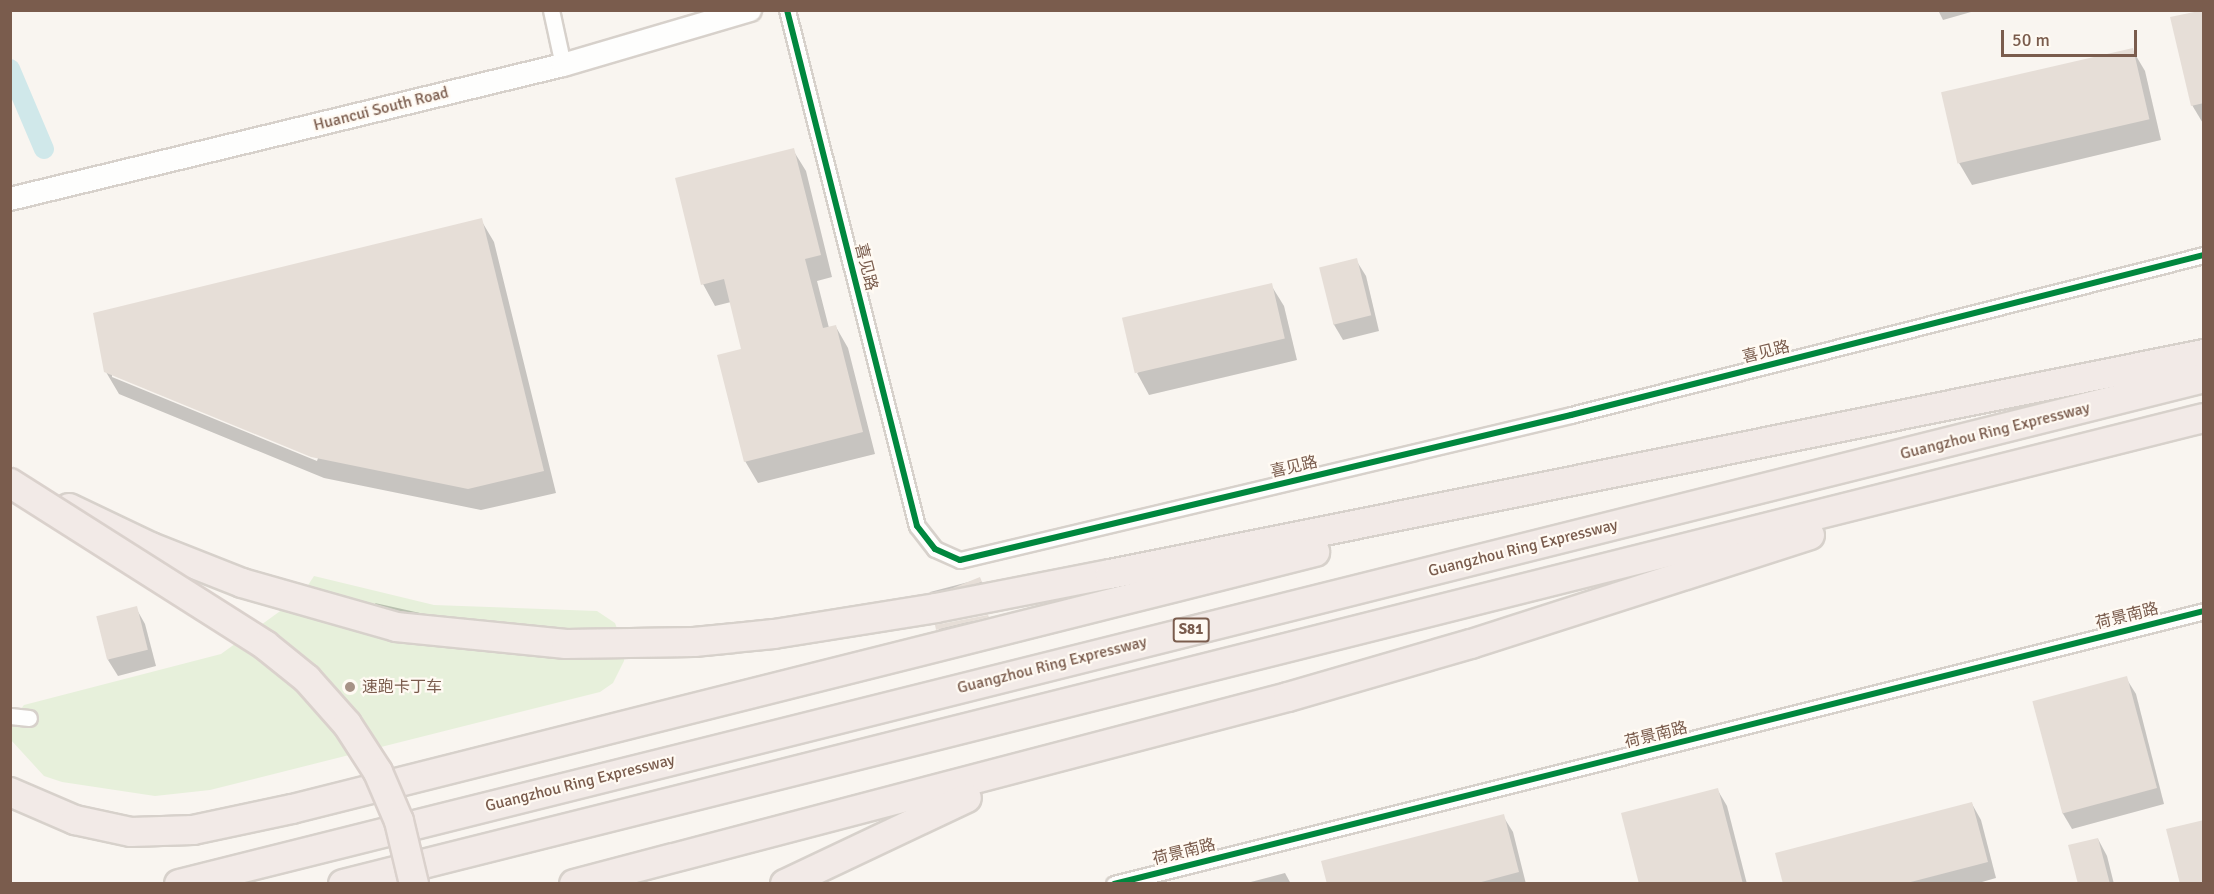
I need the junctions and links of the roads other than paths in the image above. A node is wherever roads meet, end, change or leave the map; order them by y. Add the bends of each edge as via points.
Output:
1 (551, 10) edge
2 (750, 10) edge
3 (787, 10) edge
4 (563, 65) junction
5 (10, 199) edge
6 (2204, 255) edge
7 (2204, 354) edge
8 (2204, 378) edge
9 (2204, 420) edge
10 (1715, 452) junction
11 (10, 475) edge
12 (10, 483) edge
13 (2204, 611) edge
14 (10, 716) edge
15 (29, 718) dead end
16 (1131, 740) junction
17 (10, 792) edge
18 (179, 884) edge
19 (343, 884) edge
20 (414, 884) edge
21 (574, 884) edge
22 (785, 884) edge
23 (1114, 884) edge

1 - 4 street
2 - 4 street, Huancui South Road
3 - 6 street, 喜见路 via 917,526 935,549 960,560 1559,418
4 - 5 street, Huancui South Road
7 - 10 highway
8 - 18 highway, Guangzhou Ring Expressway / S81
9 - 16 highway via 1922,500 1471,644
9 - 19 highway, S81
10 - 11 highway via 936,608 733,639 610,645 449,635 324,610 151,547
10 - 17 highway via 194,830 131,832 75,820
12 - 20 highway, bridge via 256,640 307,679 347,723 378,772 399,821
13 - 23 street, 荷景南路
14 - 15 street
16 - 21 highway
16 - 22 highway via 996,786

